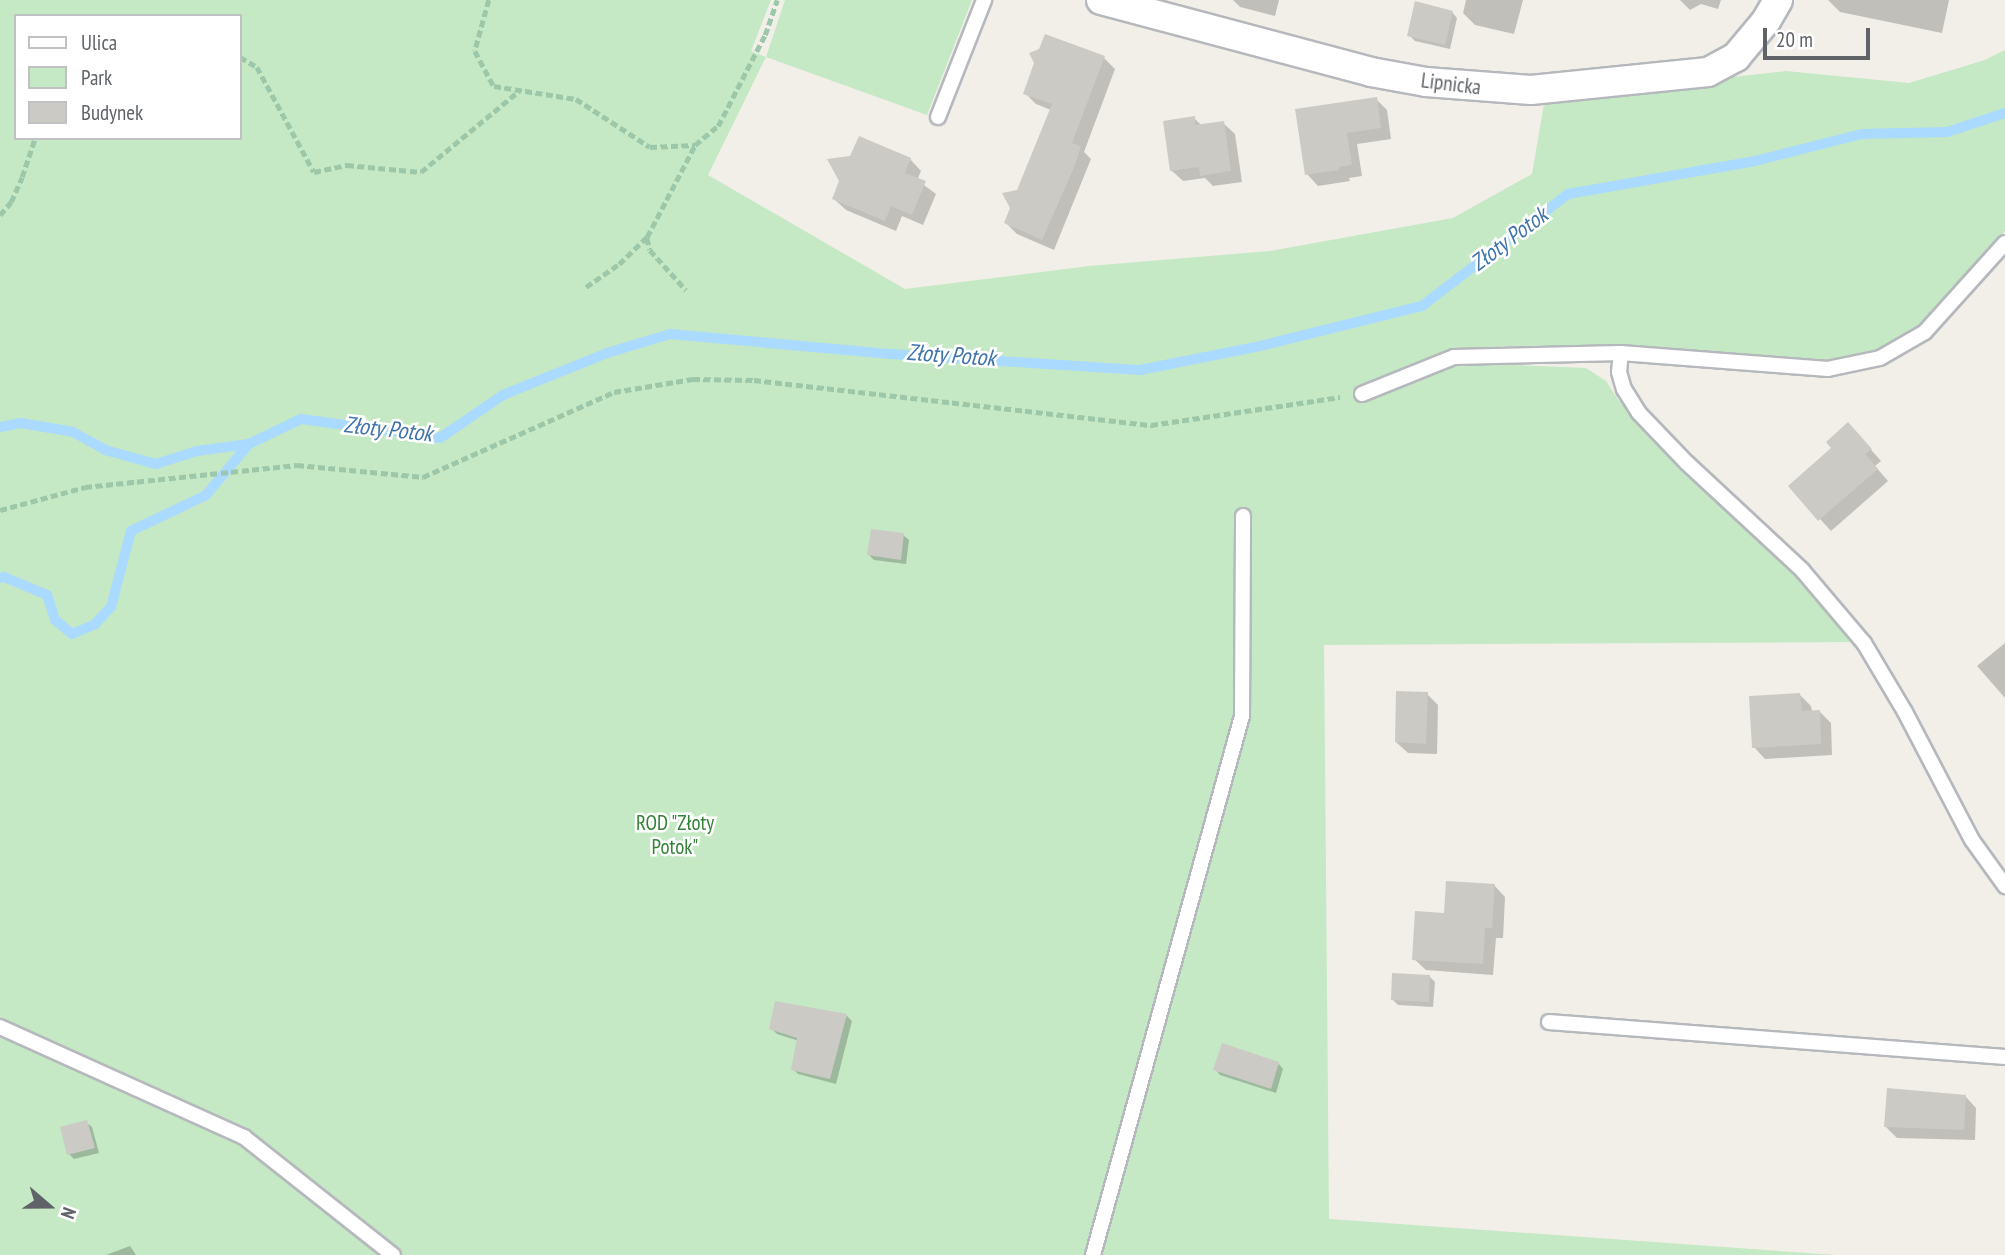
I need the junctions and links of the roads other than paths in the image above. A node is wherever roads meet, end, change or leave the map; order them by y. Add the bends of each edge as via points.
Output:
1 (984, 0) edge
2 (1101, 0) edge
3 (1778, 0) edge
4 (938, 117) dead end
5 (2005, 243) edge
6 (1621, 353) junction
7 (1362, 394) road end
8 (1243, 516) dead end
9 (2005, 886) edge
10 (1549, 1022) dead end
11 (0, 1027) edge
12 (2005, 1057) edge
13 (393, 1255) edge
14 (1093, 1255) edge

1 - 4 lane
2 - 3 street, Lipnicka via 1371,72 1426,82 1531,90 1708,72 1737,57
5 - 6 lane via 1925,332 1904,347 1869,361 1828,369
6 - 7 lane via 1454,357
6 - 9 lane via 1619,372 1624,389 1639,413 1802,570 1864,643 1972,840
8 - 14 lane via 1242,716
10 - 12 lane
11 - 13 lane via 244,1137

